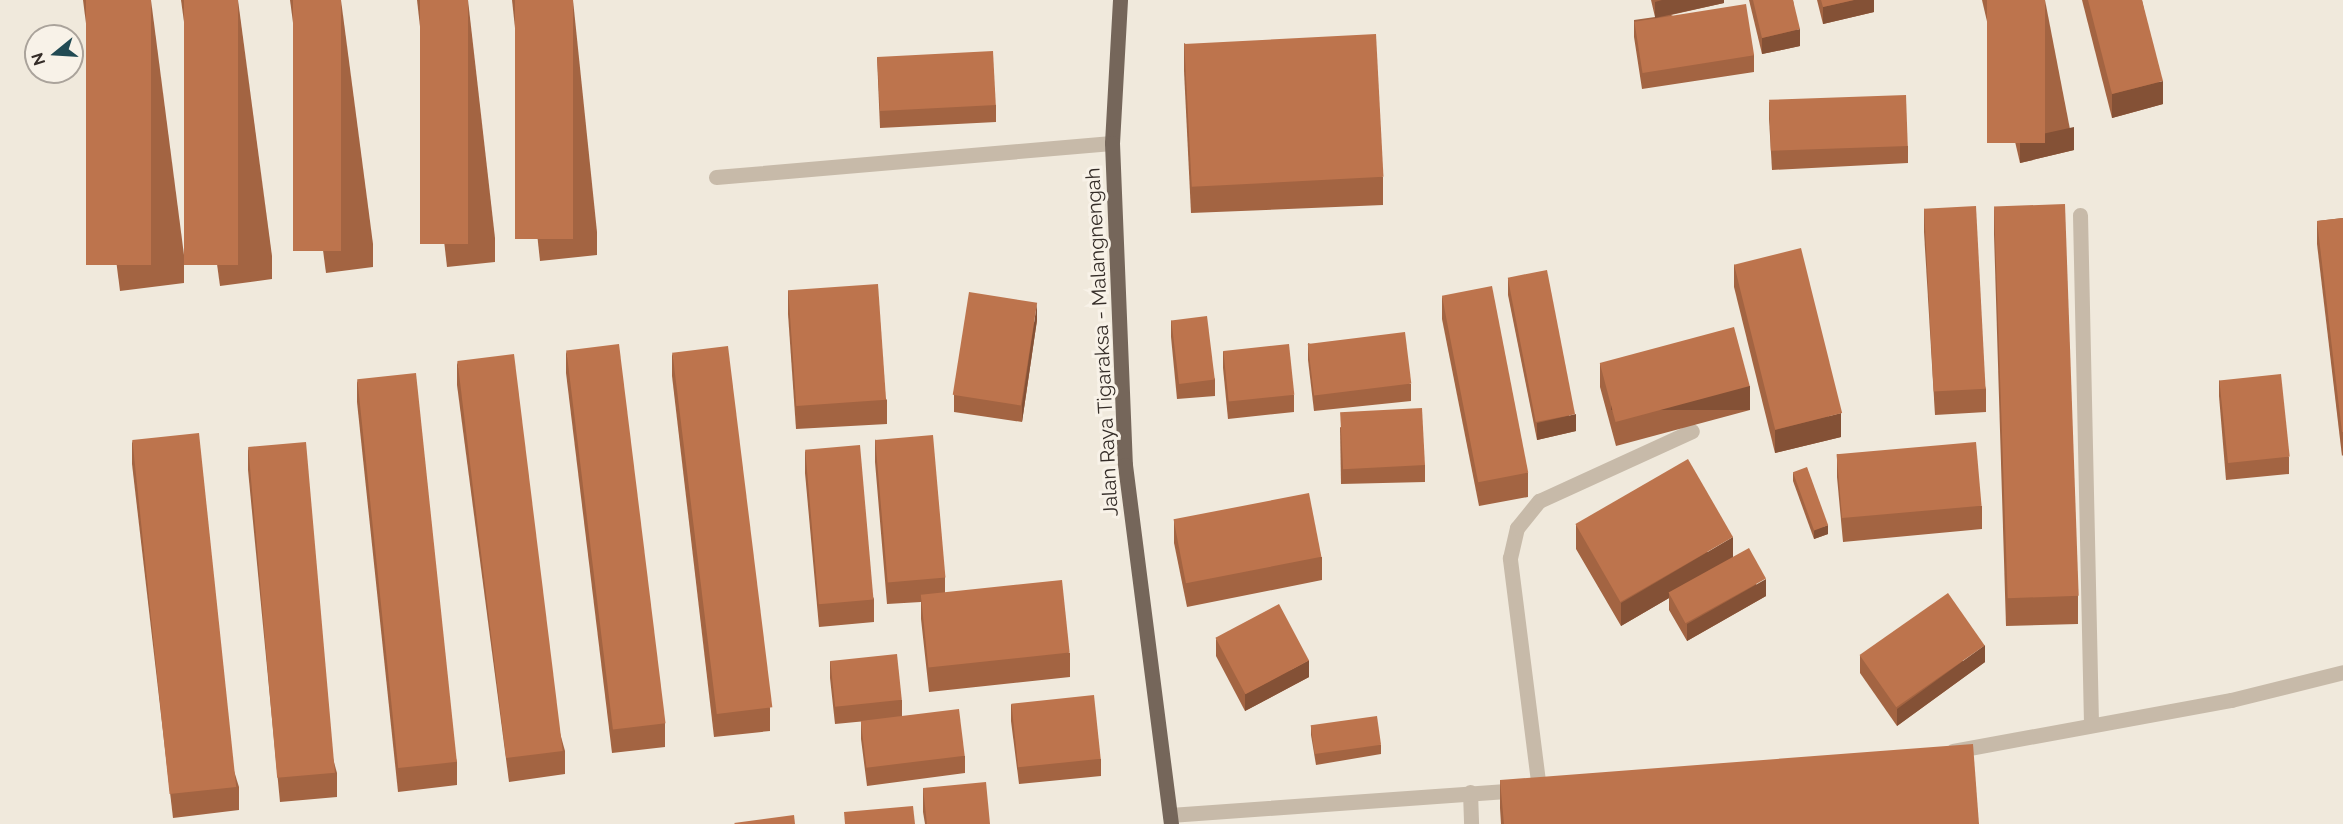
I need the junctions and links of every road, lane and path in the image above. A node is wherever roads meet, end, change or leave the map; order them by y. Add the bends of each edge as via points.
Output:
1 (1120, 0) edge
2 (1112, 143) junction
3 (716, 177) dead end
4 (2080, 215) dead end
5 (1692, 431) edge
6 (2343, 672) edge
7 (2091, 723) junction
8 (1937, 755) edge
9 (1470, 792) junction
10 (1170, 819) edge
11 (1471, 824) edge

1 - 2 main road, Jalan Raya Tigaraksa - Malangnengah
2 - 3 street
2 - 10 main road, Jalan Raya Tigaraksa - Malangnengah via 1125,465
4 - 7 street
5 - 9 street via 1539,501 1517,528 1510,558 1544,789
6 - 7 street via 2231,700
7 - 8 street
9 - 10 street
9 - 11 street

